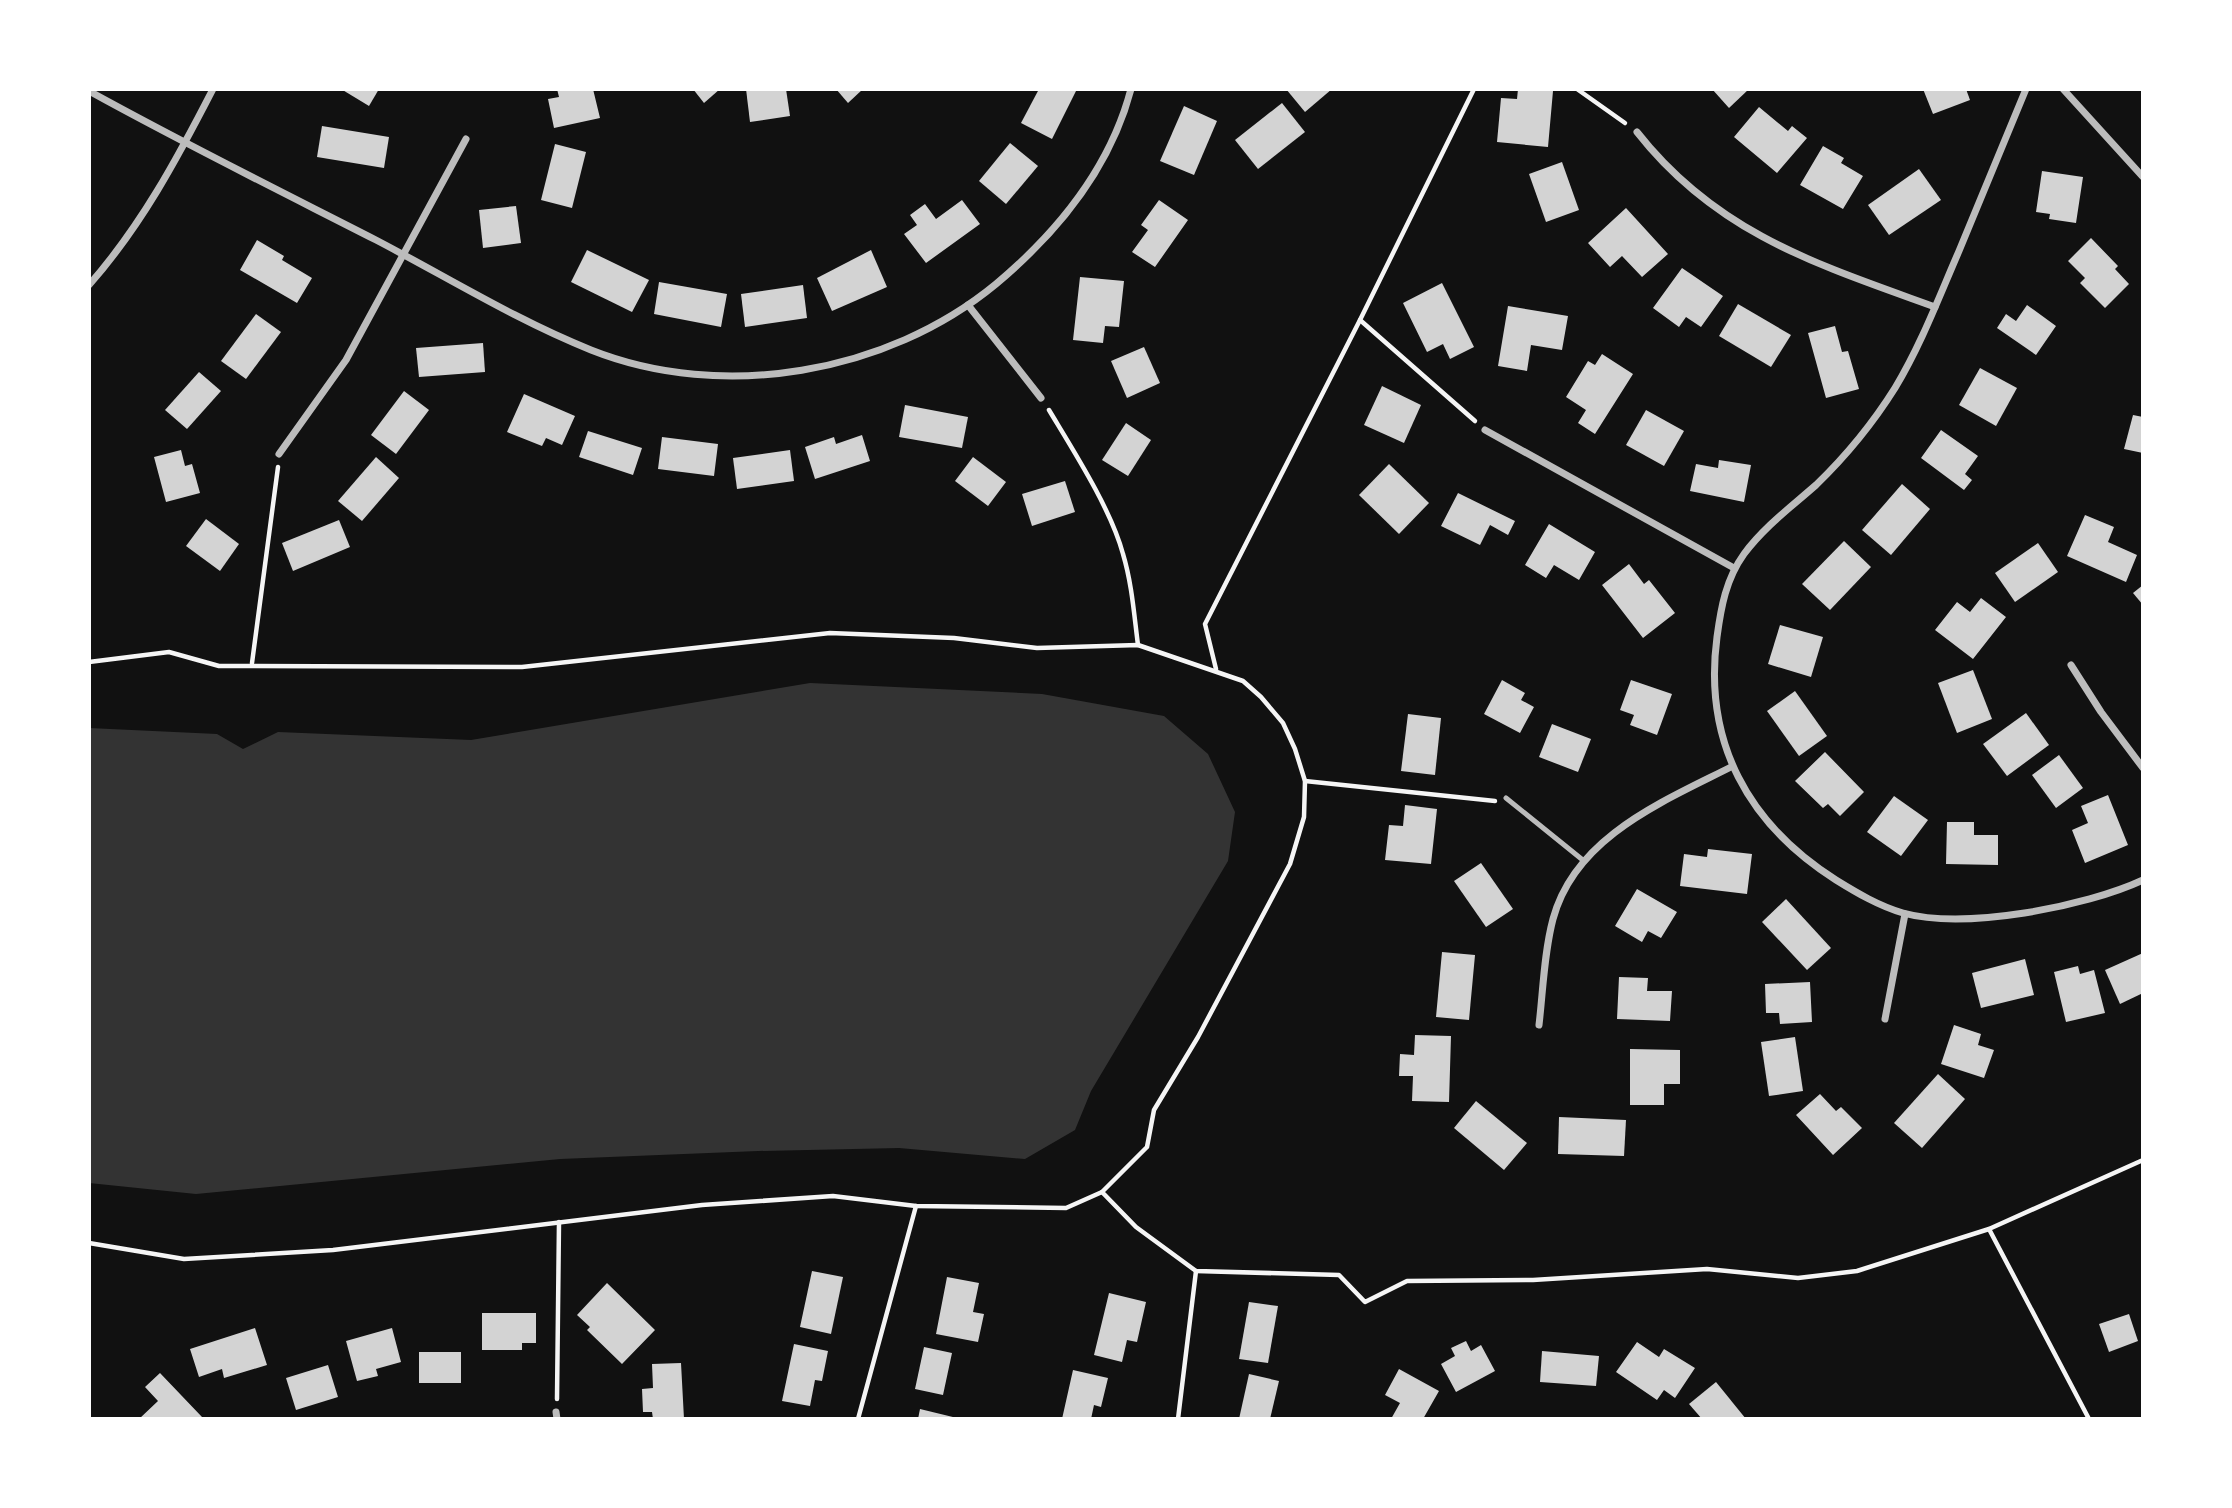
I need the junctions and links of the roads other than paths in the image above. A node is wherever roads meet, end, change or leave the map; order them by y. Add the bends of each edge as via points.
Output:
1 (213, 89) edge
2 (1131, 89) edge
3 (2026, 89) edge
4 (2063, 89) edge
5 (89, 92) edge
6 (1637, 132) road end
7 (466, 139) dead end
8 (186, 142) junction
9 (2143, 177) edge
10 (404, 255) junction
11 (89, 285) edge
12 (968, 305) junction
13 (1935, 307) junction
14 (1041, 398) road end
15 (1485, 430) road end
16 (279, 454) road end
17 (1734, 568) junction
18 (2071, 665) dead end
19 (1731, 767) junction
20 (2143, 768) edge
21 (1506, 798) road end
22 (1584, 861) junction
23 (2143, 880) edge
24 (1905, 914) junction
25 (1885, 1018) dead end
26 (1539, 1026) dead end

1 - 8 street
2 - 12 street via 1124,116 1084,193 1024,261
3 - 13 street
4 - 9 street
5 - 8 street
6 - 13 street via 1658,159 1747,230 1815,264
7 - 10 street
8 - 10 street
8 - 11 street via 139,222
10 - 12 street via 503,310 594,351 688,374 727,377 828,365 921,331
10 - 16 street via 346,360
12 - 14 street
13 - 17 street via 1895,387 1862,435 1818,483 1758,536
15 - 17 street
17 - 19 street via 1721,608 1714,687
18 - 20 street
19 - 22 street via 1644,813
19 - 24 street via 1765,818 1794,849 1859,894
21 - 22 lane
22 - 26 street via 1554,917
23 - 24 street via 2085,899 2011,914
24 - 25 street

